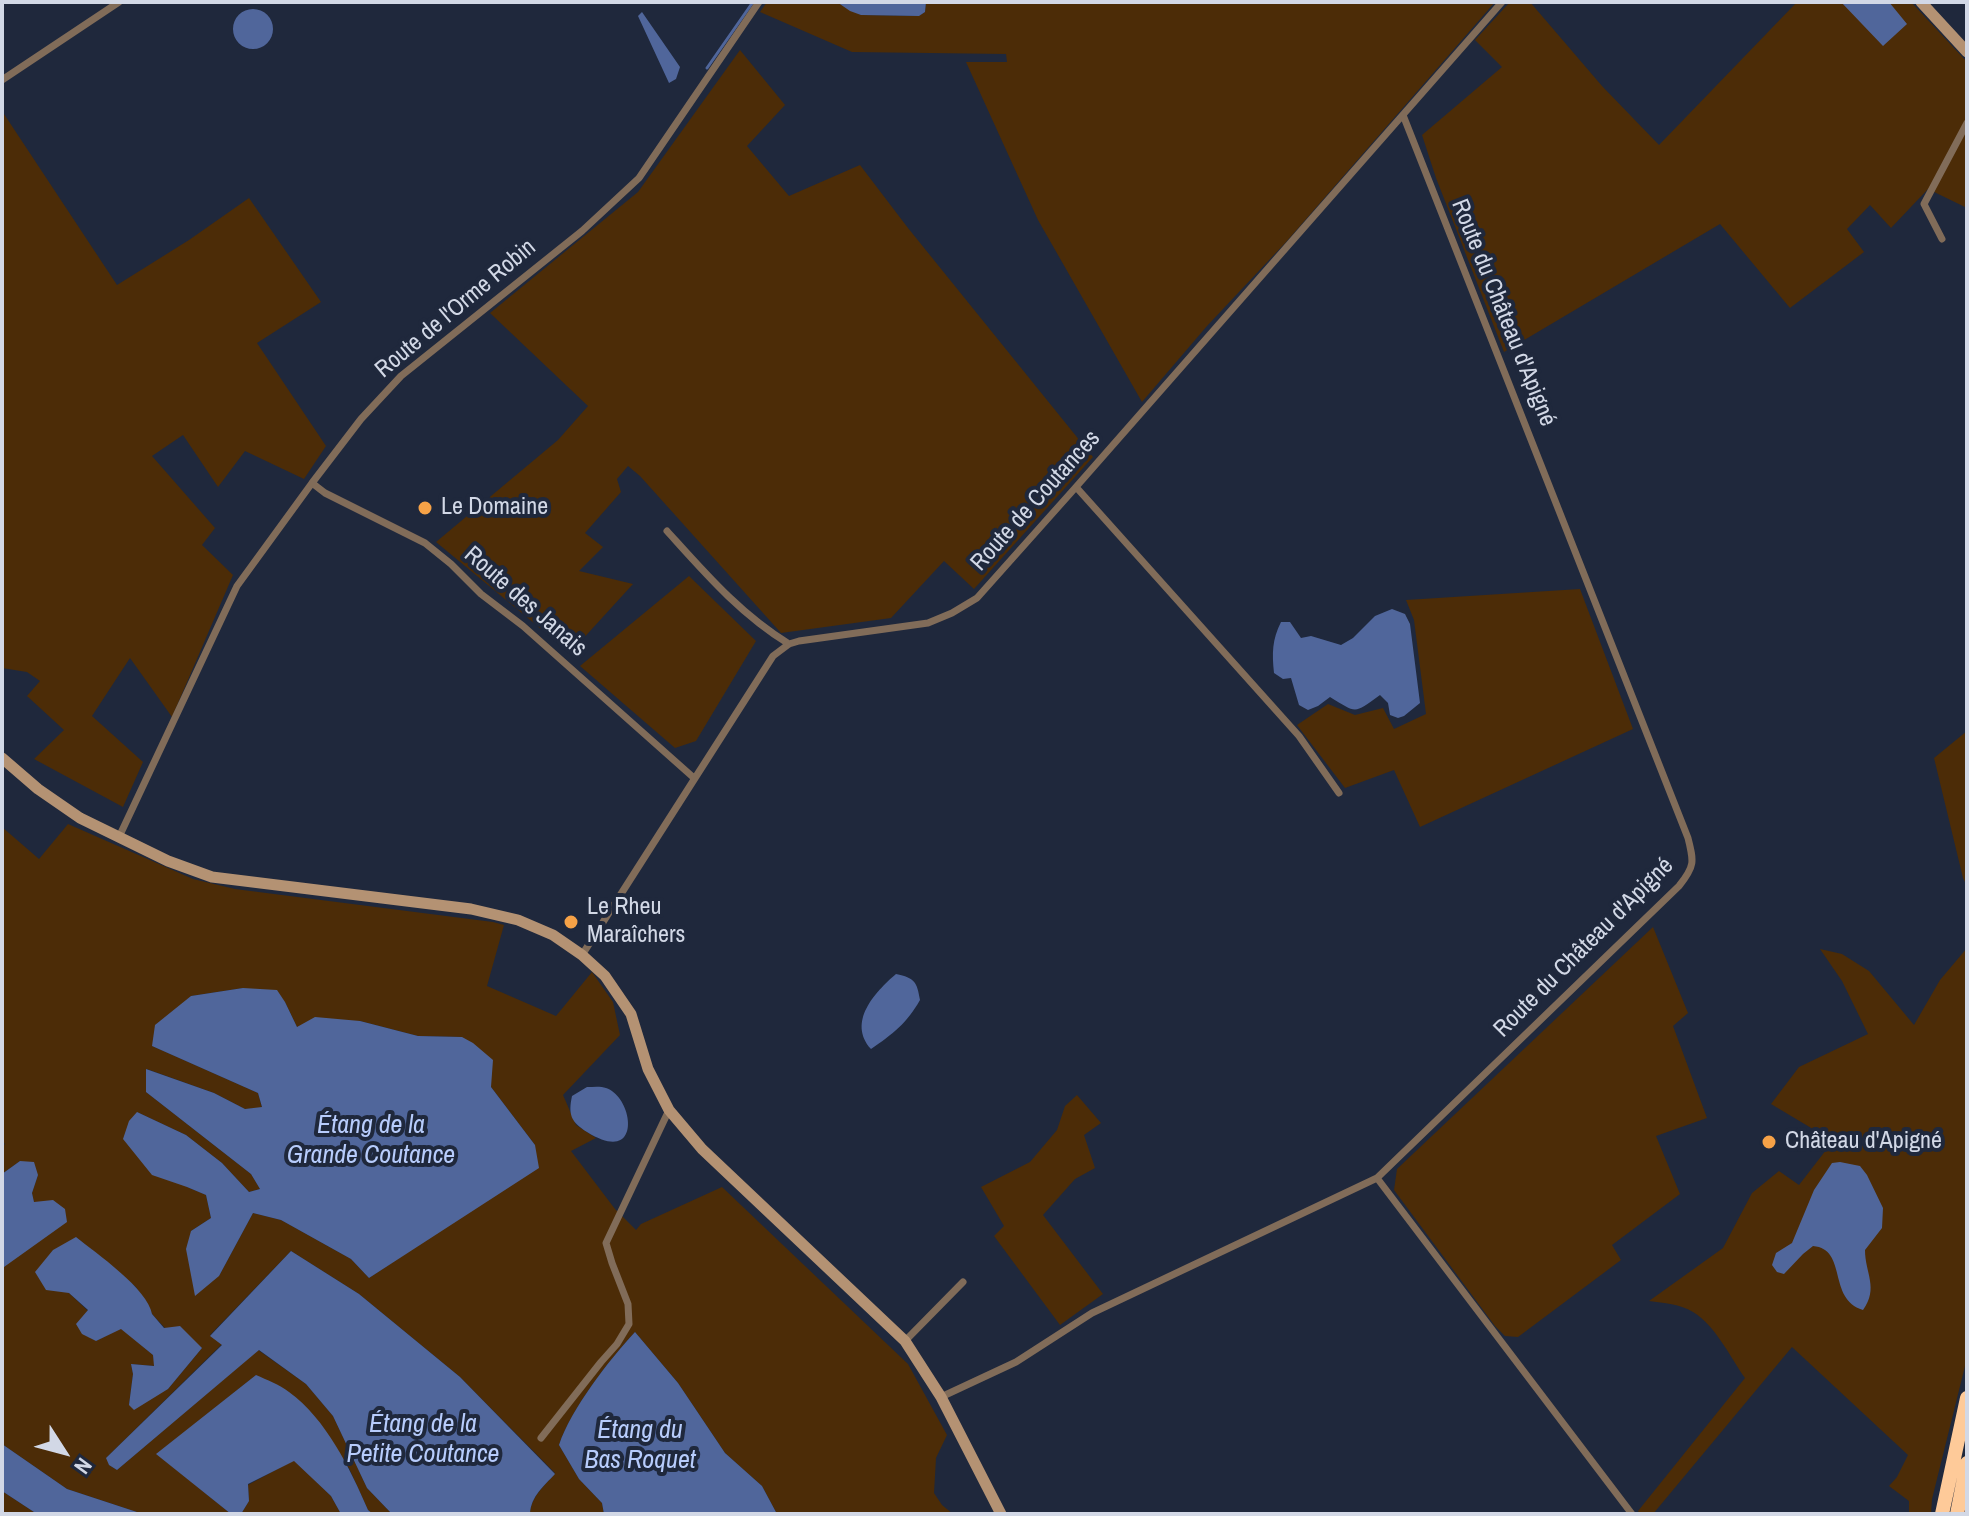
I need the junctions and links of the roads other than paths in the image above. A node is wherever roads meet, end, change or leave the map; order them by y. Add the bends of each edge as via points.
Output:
1 (119, 2) edge
2 (759, 2) edge
3 (1502, 2) edge
4 (1921, 2) edge
5 (1967, 52) edge
6 (2, 80) edge
7 (1403, 115) junction
8 (1967, 123) edge
9 (1942, 239) dead end
10 (312, 483) junction
11 (1076, 487) junction
12 (667, 531) dead end
13 (789, 644) junction
14 (2, 758) edge
15 (694, 778) junction
16 (1339, 793) dead end
17 (119, 837) junction
18 (582, 955) junction
19 (669, 1110) junction
20 (1377, 1178) junction
21 (963, 1282) dead end
22 (905, 1341) junction
23 (941, 1397) junction
24 (1967, 1398) edge
25 (541, 1438) dead end
26 (1967, 1463) edge
27 (1001, 1514) edge
28 (1632, 1514) edge
29 (1942, 1514) edge
30 (1957, 1514) edge

1 - 6 street
2 - 10 street, Route de l'Orme Robin via 639,178 582,231 401,376
3 - 7 street, Route de Coutances
4 - 5 street
7 - 11 street, Route de Coutances
7 - 20 street, Route du Château d'Apigné via 1693,858 1691,871 1679,886
8 - 9 street via 1924,204
10 - 15 street, Route des Janais via 425,543
10 - 17 street, Route de l'Orme Robin via 237,586
11 - 13 street, Route de Coutances via 977,598 952,613 928,623
11 - 16 street via 1299,736
12 - 13 street via 745,614
13 - 15 street via 761,672
14 - 17 street via 80,818
15 - 18 street
17 - 18 street via 212,877 471,909 518,920
18 - 19 street via 605,976 631,1014 648,1069
19 - 22 street via 735,1182
19 - 25 street via 606,1243 628,1304 629,1324
20 - 23 street, Route du Château d'Apigné via 1092,1313 1016,1362
20 - 28 street
21 - 22 street
22 - 23 street
23 - 27 street
24 - 29 highway
26 - 30 highway

